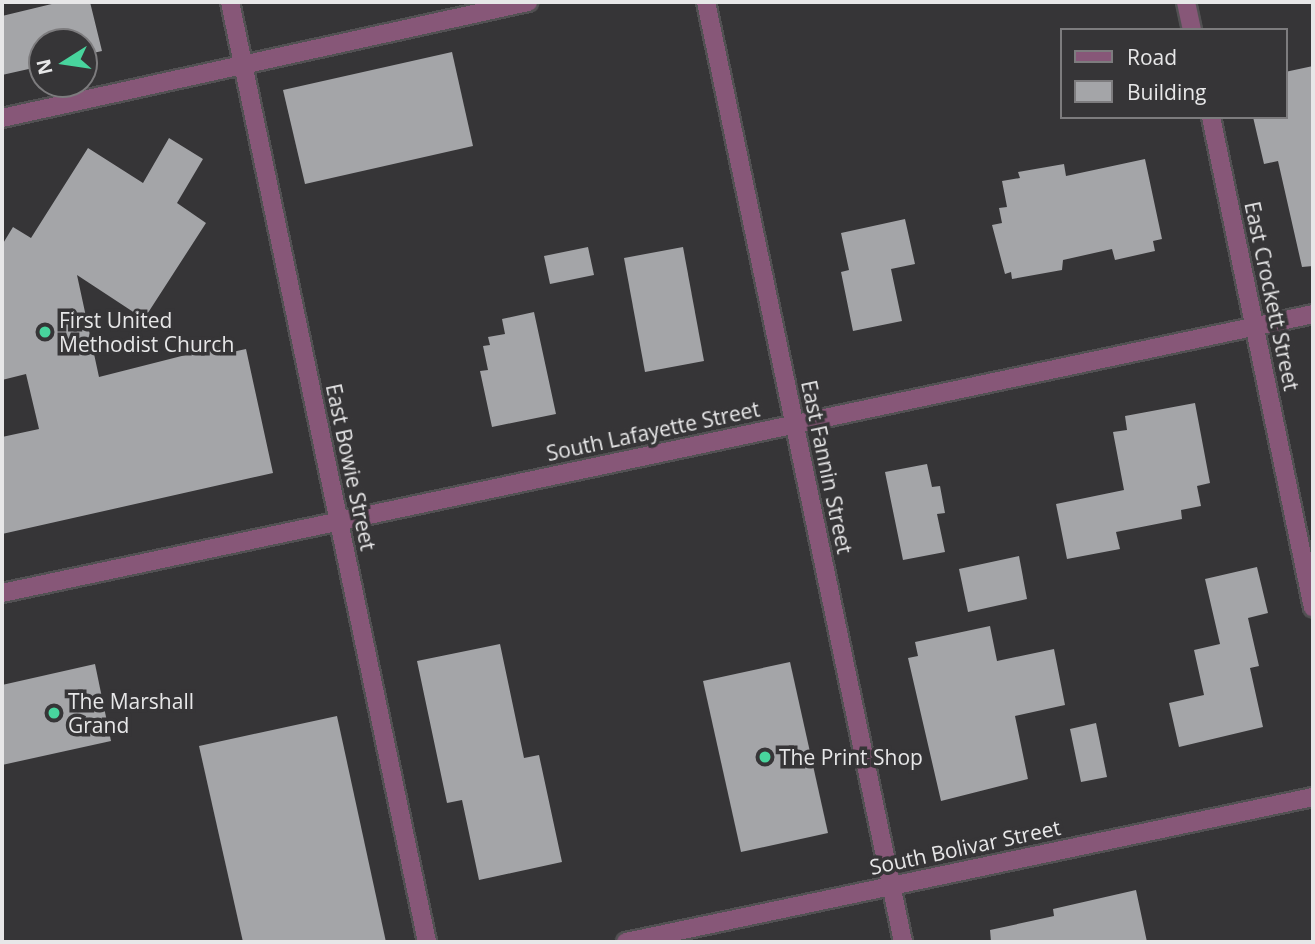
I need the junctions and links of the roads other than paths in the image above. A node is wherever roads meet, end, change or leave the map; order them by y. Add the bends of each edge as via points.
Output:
1 (230, 2) edge
2 (528, 2) edge
3 (706, 2) edge
4 (1186, 2) edge
5 (1192, 28) edge
6 (243, 64) junction
7 (2, 118) edge
8 (1211, 119) edge
9 (1313, 314) edge
10 (1255, 326) junction
11 (794, 424) junction
12 (339, 521) junction
13 (2, 593) edge
14 (1313, 608) edge
15 (1313, 797) edge
16 (892, 886) junction
17 (427, 942) edge
18 (626, 942) edge
19 (903, 942) edge

1 - 6 street, East Bowie Street
2 - 6 street
3 - 11 street, East Fannin Street
4 - 5 street
6 - 7 street
6 - 12 street, East Bowie Street
8 - 10 street, East Crockett Street
9 - 10 street, South Lafayette Street
10 - 11 street, South Lafayette Street
10 - 14 street, East Crockett Street
11 - 12 street, South Lafayette Street
11 - 16 street, East Fannin Street
12 - 13 street, South Lafayette Street
12 - 17 street, East Bowie Street
15 - 16 street, South Bolivar Street
16 - 18 street, South Bolivar Street
16 - 19 street, East Fannin Street

